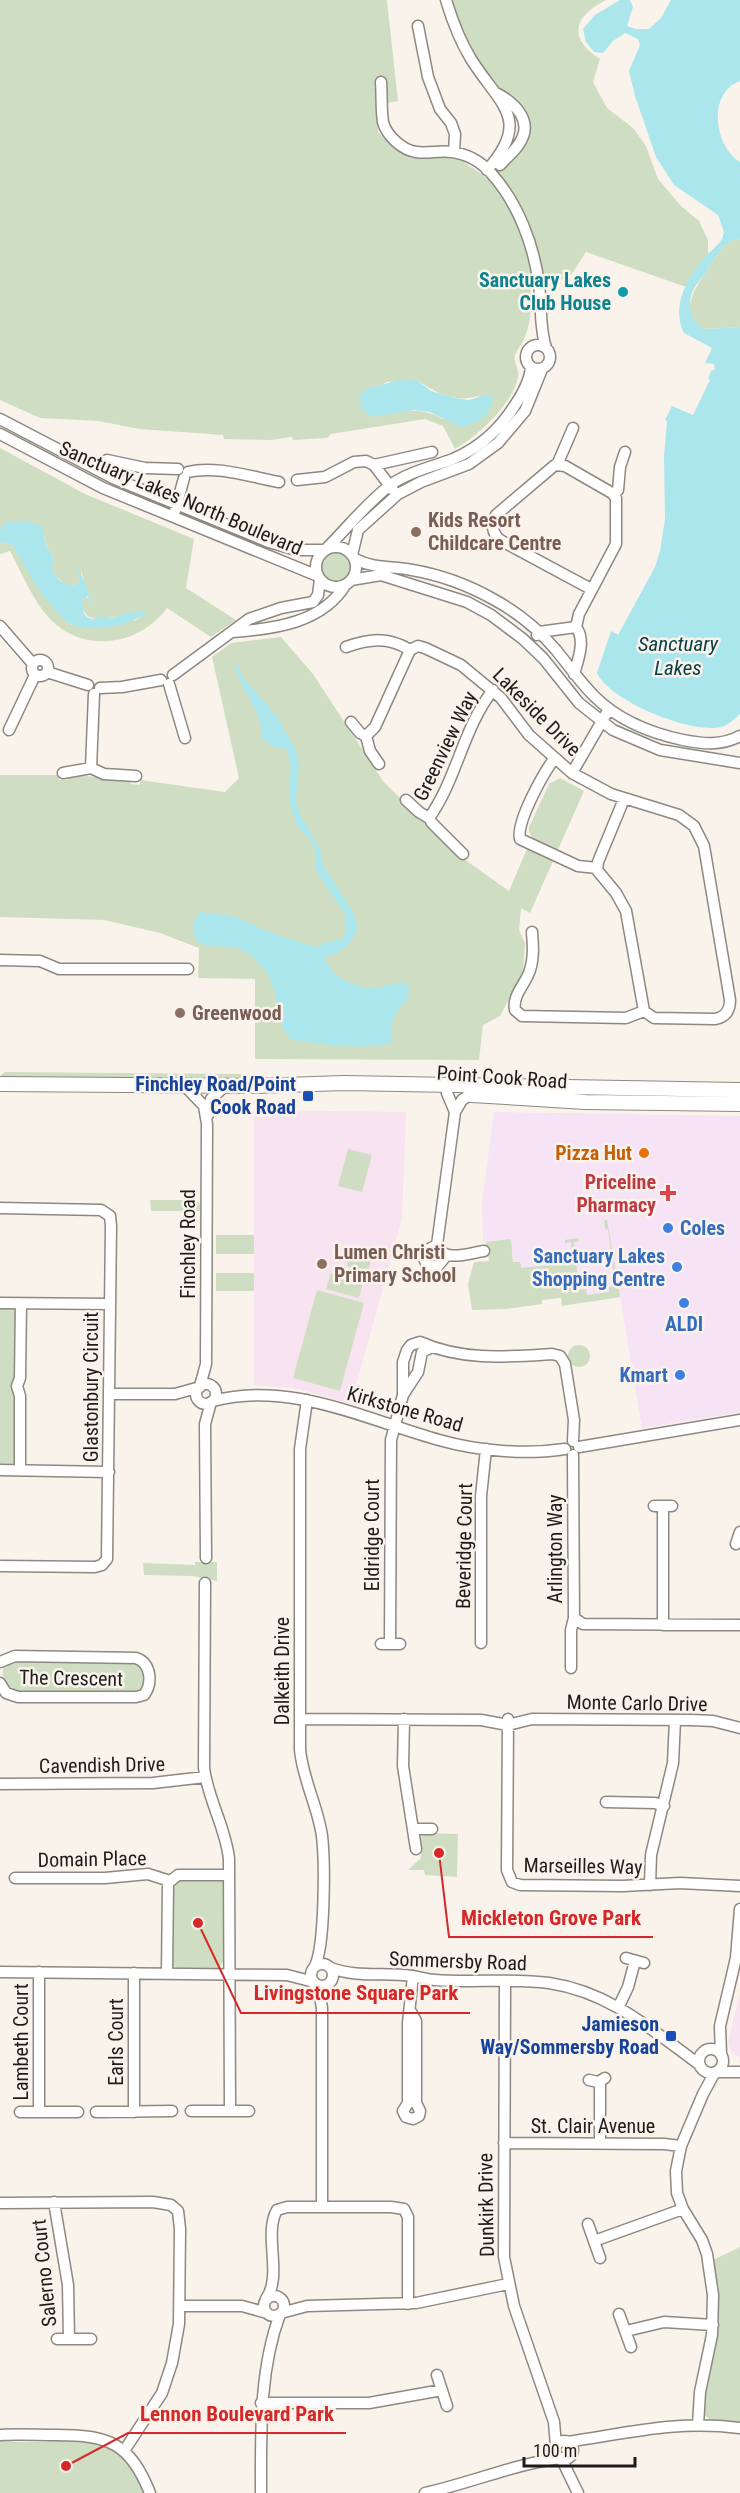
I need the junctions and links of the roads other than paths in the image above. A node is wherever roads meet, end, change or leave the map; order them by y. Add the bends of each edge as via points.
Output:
1 (446, 0) edge
2 (418, 26) dead end
3 (381, 82) dead end
4 (498, 94) junction
5 (524, 122) junction
6 (510, 125) junction
7 (454, 152) junction
8 (490, 172) junction
9 (540, 316) junction
10 (530, 348) junction
11 (546, 348) junction
12 (531, 367) junction
13 (543, 369) junction
14 (0, 419) edge
15 (573, 428) dead end
16 (0, 434) edge
17 (480, 451) junction
18 (432, 452) dead end
19 (625, 452) dead end
20 (107, 460) dead end
21 (374, 465) junction
22 (557, 465) junction
23 (179, 475) junction
24 (297, 480) dead end
25 (279, 482) dead end
26 (394, 490) junction
27 (614, 494) junction
28 (177, 504) junction
29 (173, 517) junction
30 (325, 549) junction
31 (353, 557) junction
32 (319, 577) junction
33 (348, 582) junction
34 (591, 589) junction
35 (281, 608) junction
36 (286, 625) junction
37 (0, 626) edge
38 (576, 627) junction
39 (232, 632) junction
40 (539, 632) junction
41 (530, 645) junction
42 (346, 646) dead end
43 (410, 650) junction
44 (34, 669) junction
45 (574, 674) junction
46 (168, 680) junction
47 (584, 686) junction
48 (94, 689) junction
49 (493, 690) junction
50 (572, 696) junction
51 (609, 709) junction
52 (351, 722) dead end
53 (602, 723) junction
54 (9, 730) dead end
55 (366, 736) junction
56 (740, 736) edge
57 (185, 738) dead end
58 (554, 759) junction
59 (740, 763) edge
60 (380, 764) dead end
61 (91, 768) junction
62 (63, 773) dead end
63 (572, 773) junction
64 (136, 776) dead end
65 (624, 799) junction
66 (406, 800) dead end
67 (429, 818) junction
68 (463, 854) dead end
69 (597, 868) junction
70 (532, 932) dead end
71 (0, 960) edge
72 (188, 969) dead end
73 (644, 1011) junction
74 (0, 1084) edge
75 (184, 1085) junction
76 (225, 1086) junction
77 (390, 1087) junction
78 (587, 1088) junction
79 (740, 1090) edge
80 (447, 1093) junction
81 (471, 1094) junction
82 (527, 1095) junction
83 (685, 1104) junction
84 (740, 1104) edge
85 (455, 1112) junction
86 (207, 1125) junction
87 (0, 1208) edge
88 (437, 1245) junction
89 (484, 1251) dead end
90 (446, 1256) junction
91 (0, 1303) edge
92 (21, 1304) junction
93 (110, 1304) junction
94 (424, 1348) junction
95 (206, 1365) junction
96 (200, 1387) junction
97 (213, 1387) junction
98 (111, 1394) junction
99 (175, 1394) junction
100 (235, 1395) junction
101 (403, 1395) junction
102 (307, 1400) junction
103 (206, 1401) junction
104 (740, 1420) edge
105 (394, 1427) junction
106 (573, 1448) junction
107 (486, 1449) junction
108 (0, 1470) edge
109 (20, 1470) junction
110 (109, 1472) junction
111 (663, 1506) dead end
112 (740, 1532) edge
113 (735, 1544) edge
114 (206, 1558) dead end
115 (0, 1566) edge
116 (205, 1583) dead end
117 (574, 1618) junction
118 (663, 1625) junction
119 (740, 1625) edge
120 (481, 1643) dead end
121 (390, 1644) dead end
122 (0, 1662) edge
123 (571, 1668) dead end
124 (0, 1683) edge
125 (300, 1719) junction
126 (404, 1719) junction
127 (675, 1720) junction
128 (508, 1722) junction
129 (740, 1728) edge
130 (205, 1777) junction
131 (0, 1784) edge
132 (606, 1802) dead end
133 (664, 1806) junction
134 (413, 1829) junction
135 (432, 1829) dead end
136 (416, 1849) dead end
137 (229, 1875) junction
138 (15, 1878) dead end
139 (170, 1881) junction
140 (650, 1885) junction
141 (740, 1886) edge
142 (740, 1909) edge
143 (322, 1939) junction
144 (635, 1961) dead end
145 (314, 1967) junction
146 (329, 1967) junction
147 (0, 1972) edge
148 (39, 1972) junction
149 (134, 1973) junction
150 (167, 1974) junction
151 (229, 1974) junction
152 (288, 1975) junction
153 (356, 1975) junction
154 (413, 1976) junction
155 (505, 1981) junction
156 (314, 1983) junction
157 (329, 1984) junction
158 (619, 2006) junction
159 (322, 2008) junction
160 (720, 2026) junction
161 (684, 2051) junction
162 (705, 2051) junction
163 (721, 2056) junction
164 (702, 2067) junction
165 (740, 2070) edge
166 (716, 2072) junction
167 (598, 2080) dead end
168 (703, 2094) junction
169 (412, 2103) dead end
170 (191, 2111) dead end
171 (230, 2111) junction
172 (249, 2111) dead end
173 (20, 2112) dead end
174 (39, 2112) junction
175 (78, 2112) dead end
176 (96, 2112) dead end
177 (134, 2112) junction
178 (172, 2112) dead end
179 (504, 2143) junction
180 (600, 2144) junction
181 (681, 2146) junction
182 (54, 2202) junction
183 (0, 2203) edge
184 (322, 2207) junction
185 (683, 2209) junction
186 (588, 2224) dead end
187 (594, 2241) junction
188 (600, 2258) dead end
189 (273, 2276) junction
190 (508, 2284) junction
191 (280, 2298) junction
192 (266, 2300) junction
193 (408, 2304) junction
194 (180, 2306) junction
195 (242, 2306) junction
196 (307, 2306) junction
197 (267, 2313) junction
198 (280, 2313) junction
199 (620, 2314) dead end
200 (713, 2325) junction
201 (626, 2331) junction
202 (273, 2336) junction
203 (91, 2339) dead end
204 (631, 2347) dead end
205 (437, 2375) dead end
206 (442, 2390) junction
207 (261, 2403) junction
208 (447, 2406) dead end
209 (698, 2425) junction
210 (740, 2428) edge
211 (0, 2435) edge
212 (599, 2438) junction
213 (562, 2444) junction
214 (124, 2451) junction
215 (566, 2456) junction
216 (528, 2463) junction
217 (149, 2492) edge
218 (261, 2493) edge
219 (424, 2493) edge
220 (578, 2493) edge

1 - 4 street via 471,59
2 - 7 street via 428,77 455,134
3 - 7 street via 383,121 391,137 414,152
4 - 5 street via 518,108
4 - 6 street
5 - 6 street
5 - 8 street via 521,142
6 - 8 street via 505,148
7 - 8 street via 474,159
8 - 9 street via 525,228 533,252
9 - 10 street
9 - 11 street
10 - 11 street
10 - 12 street via 526,360
11 - 13 street via 551,358
12 - 13 street
12 - 17 street via 528,383 514,407
13 - 17 street via 515,426
14 - 28 street, Sanctuary Lakes North Boulevard via 91,467
15 - 22 street
16 - 29 street, Sanctuary Lakes North Boulevard via 88,481
17 - 26 street via 455,471
18 - 21 street
19 - 27 street
20 - 23 street
21 - 24 street via 359,461 325,477
21 - 26 street
22 - 27 street
22 - 34 street via 496,515 493,530 500,540
23 - 25 street via 196,470
23 - 28 street
26 - 30 street
26 - 31 street via 358,530
27 - 34 street via 616,544
28 - 29 street
28 - 30 street, Sanctuary Lakes North Boulevard via 279,546
29 - 32 street, Sanctuary Lakes North Boulevard
30 - 31 street via 341,547
30 - 32 street via 317,559
31 - 33 street via 356,570
31 - 40 street via 370,566 420,571 460,583 504,605
32 - 33 street via 335,587
32 - 35 street via 318,595 313,602
33 - 36 street via 323,609
33 - 41 street via 381,575 449,595 491,615
34 - 38 street
35 - 36 street
35 - 39 street via 249,619
36 - 39 street
37 - 44 street
38 - 40 street
38 - 45 street via 581,643
39 - 46 street
40 - 41 street
40 - 45 street
41 - 50 street
42 - 43 street, Lakeside Drive via 382,640
43 - 49 street, Lakeside Drive via 418,646 447,657
43 - 55 street via 375,727
44 - 48 street via 43,676 47,672
44 - 54 street
45 - 47 street
46 - 48 street
46 - 57 street
47 - 50 street
47 - 51 street
48 - 61 street
49 - 58 street, Lakeside Drive
49 - 67 street, Greenview Way via 479,708 440,802
50 - 53 street
51 - 53 street, Lakeside Drive
51 - 56 street via 643,728 680,739 717,744
52 - 55 street
53 - 59 street via 660,750
53 - 63 street, Lakeside Drive
55 - 60 street via 370,751
58 - 63 street, Lakeside Drive
58 - 69 street via 520,827 520,839 578,867
61 - 62 street
61 - 64 street via 104,774
63 - 65 street, Lakeside Drive
65 - 69 street
65 - 73 street, Lakeside Drive via 679,815 698,832 704,846 730,1000 727,1013 719,1018 654,1018
66 - 67 street, Greenview Way
67 - 68 street, Greenview Way
69 - 73 street via 626,911
70 - 73 street, Lakeside Drive via 530,972 514,1002 512,1015 626,1018
71 - 72 street via 40,961 59,969
74 - 75 main road, Point Cook Road
75 - 76 main road, Point Cook Road
75 - 86 street, Finchley Road via 204,1106
76 - 77 main road, Point Cook Road
76 - 86 street, Finchley Road via 211,1099
77 - 80 main road, Point Cook Road
77 - 82 main road, Point Cook Road
78 - 79 main road, Point Cook Road
78 - 82 main road, Point Cook Road
78 - 83 main road via 614,1094 678,1095
80 - 81 main road, Point Cook Road
80 - 85 street
81 - 82 main road, Point Cook Road
81 - 85 street
82 - 83 main road, Point Cook Road
83 - 84 main road, Point Cook Road
85 - 88 street
86 - 95 street, Finchley Road
87 - 93 street, Glastonbury Circuit via 105,1211 111,1221
88 - 90 street
88 - 90 street via 425,1251 426,1263 439,1266
89 - 90 street
91 - 92 street
92 - 93 street
92 - 109 street via 17,1386
93 - 98 street, Glastonbury Circuit
94 - 101 street via 418,1372
94 - 101 street via 411,1345 407,1350
94 - 106 street, Arlington Way via 490,1358 560,1356 565,1364 574,1420
95 - 96 street, Finchley Road
95 - 97 street, Finchley Road
96 - 97 street, Kirkstone Road
96 - 99 street
96 - 103 street, Finchley Road via 196,1393
97 - 100 street, Kirkstone Road
97 - 103 street, Finchley Road via 216,1393
98 - 99 street
98 - 110 street, Glastonbury Circuit
99 - 103 street
100 - 102 street, Kirkstone Road
100 - 103 street, Kirkstone Road
101 - 105 street, Eldridge Court
102 - 105 street, Kirkstone Road
102 - 125 street, Dalkeith Drive via 301,1440
103 - 114 street
104 - 106 street, Kirkstone Road
105 - 107 street, Kirkstone Road
105 - 121 street, Eldridge Court via 390,1446
106 - 107 street, Kirkstone Road
106 - 117 street, Arlington Way
107 - 120 street, Beveridge Court via 481,1496
108 - 109 street
109 - 110 street
110 - 115 street, Glastonbury Circuit via 108,1556 104,1563 94,1567
111 - 118 street
112 - 113 street
116 - 130 street
117 - 118 street, Arlington Way via 582,1624
117 - 123 street
118 - 119 street, Arlington Way
122 - 124 street, The Crescent via 15,1656 136,1658 147,1665 149,1686 144,1695 136,1697 18,1697 6,1693
125 - 126 street, Monte Carlo Drive
125 - 143 street, Dalkeith Drive via 302,1770 322,1837
126 - 128 street, Monte Carlo Drive
126 - 134 street via 403,1766
127 - 128 street, Monte Carlo Drive
127 - 129 street, Monte Carlo Drive via 706,1720
127 - 133 street via 673,1762
128 - 140 street, Marseilles Way via 507,1870 512,1882
130 - 131 street, Cavendish Drive via 153,1783
130 - 137 street via 226,1842
132 - 133 street
133 - 140 street via 651,1855
134 - 135 street
134 - 136 street
137 - 139 street via 182,1875
137 - 151 street
138 - 139 street, Domain Place via 148,1874
139 - 150 street
140 - 141 street, Marseilles Way
142 - 160 street via 736,1958
143 - 145 street, Dalkeith Drive
143 - 146 street, Dalkeith Drive
144 - 158 street
145 - 146 street
145 - 152 street
145 - 156 street
146 - 153 street, Sommersby Road
146 - 157 street via 333,1976
147 - 148 street
148 - 149 street
148 - 174 street, Lambeth Court
149 - 150 street
149 - 177 street, Earls Court
150 - 151 street
151 - 152 street
151 - 171 street
152 - 156 street
153 - 154 street, Sommersby Road
153 - 157 street, Sommersby Road
154 - 155 street, Sommersby Road via 436,1981
154 - 169 street via 411,2012 416,2023
155 - 158 street, Sommersby Road via 568,1987
155 - 179 street, Dunkirk Drive
156 - 157 street
156 - 159 street
157 - 159 street
158 - 161 street, Sommersby Road
159 - 184 street
160 - 162 street
160 - 163 street
161 - 162 street
161 - 164 street, Sommersby Road
162 - 163 street via 714,2050
162 - 164 street via 700,2057
163 - 165 street
163 - 166 street via 722,2065
164 - 166 street via 709,2073
164 - 168 street
165 - 166 street
166 - 168 street
167 - 180 street
168 - 181 street
170 - 171 street
171 - 172 street
173 - 174 street, Lambeth Court
174 - 175 street, Lambeth Court
176 - 177 street, Earls Court
177 - 178 street, Earls Court
179 - 180 street, St. Clair Avenue
179 - 190 street, Dunkirk Drive via 503,2242
180 - 181 street, St. Clair Avenue
181 - 185 street via 676,2178
182 - 183 street
182 - 194 street via 153,2202 180,2207
182 - 203 street, Salerno Court via 68,2286 63,2339
184 - 189 street via 283,2208 275,2212
184 - 193 street via 405,2210
185 - 187 street
185 - 200 street via 704,2246 713,2295
186 - 187 street
187 - 188 street
189 - 191 street
189 - 192 street
190 - 193 street
190 - 213 street, Dunkirk Drive
191 - 192 street
191 - 196 street
191 - 198 street via 284,2306
192 - 195 street
192 - 197 street
193 - 196 street
194 - 195 street
194 - 214 street via 175,2348 162,2393
195 - 197 street
196 - 198 street
197 - 198 street
197 - 202 street
198 - 202 street
199 - 201 street
200 - 201 street via 664,2322
200 - 209 street
201 - 204 street
202 - 207 street
205 - 206 street
206 - 207 street via 369,2403
206 - 208 street
207 - 218 street
209 - 210 street
209 - 212 street via 651,2427
211 - 214 street via 86,2435 106,2440
212 - 213 street
212 - 215 street
213 - 215 street via 556,2453
213 - 215 street via 572,2446
213 - 216 street
214 - 217 street via 139,2468
215 - 216 street
215 - 220 street
216 - 219 street

